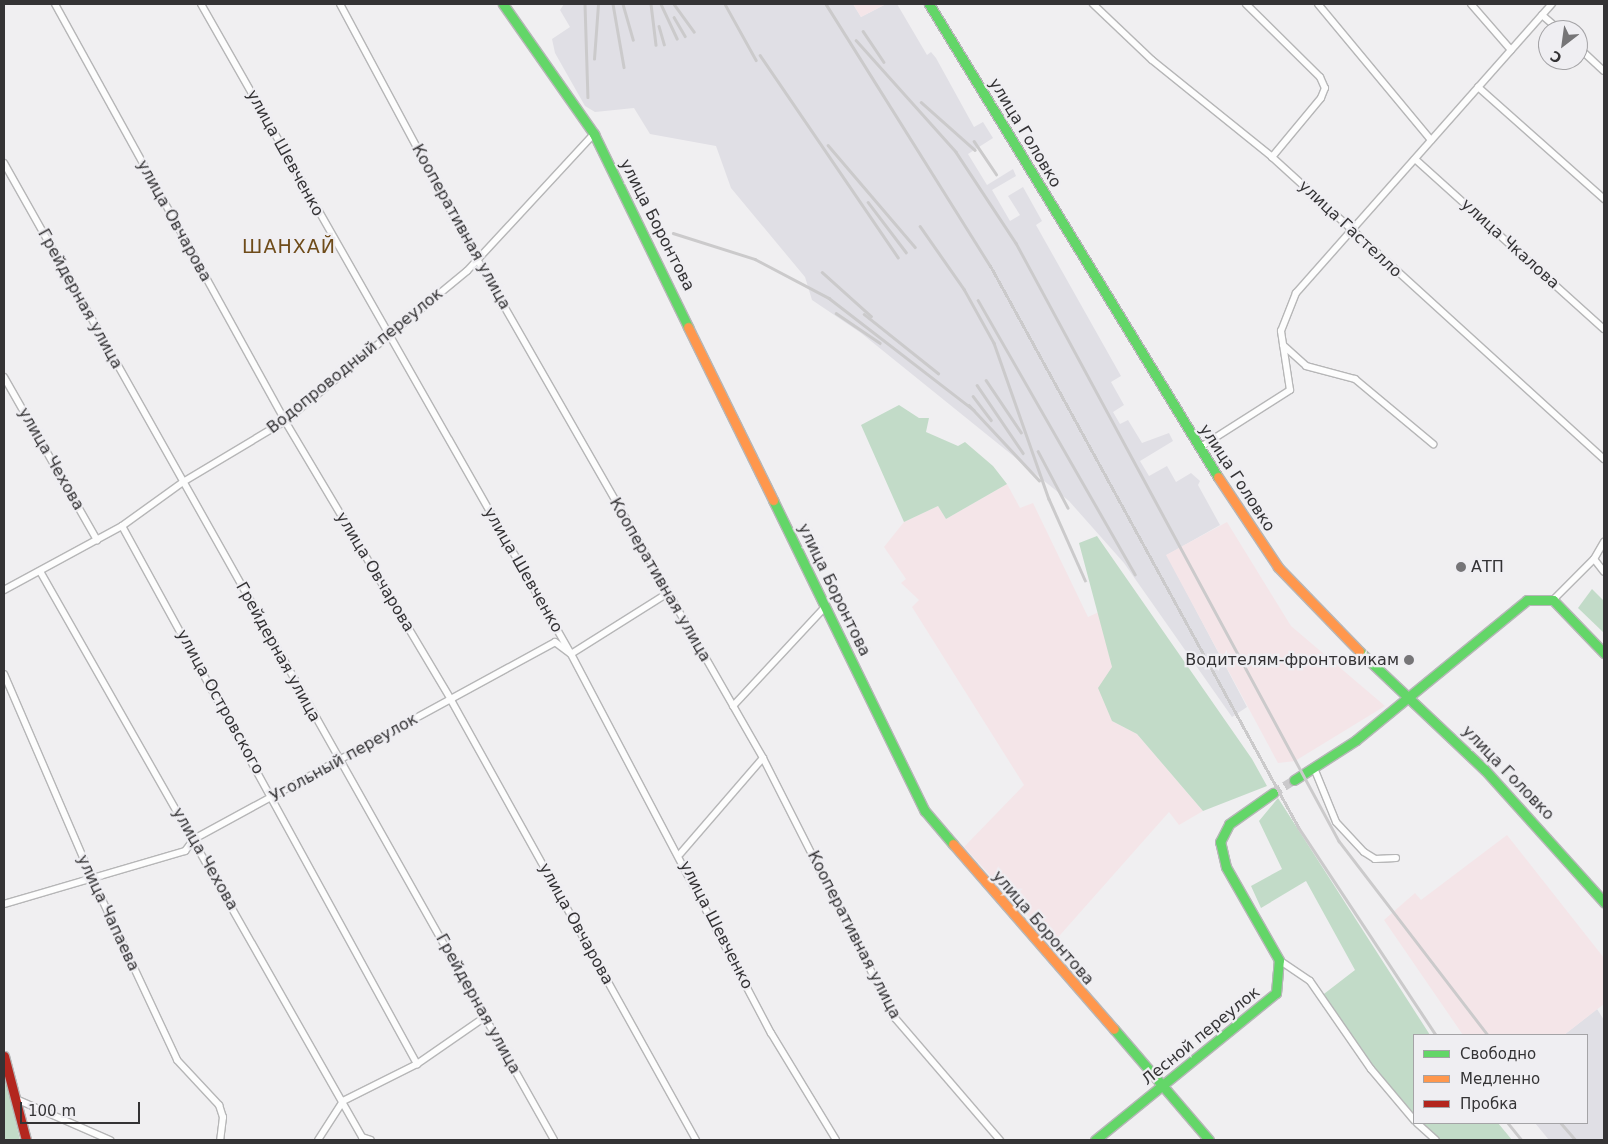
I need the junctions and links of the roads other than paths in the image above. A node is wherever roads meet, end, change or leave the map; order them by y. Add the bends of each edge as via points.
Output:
1 (55, 4) edge
2 (201, 4) edge
3 (340, 4) edge
4 (502, 4) edge
5 (929, 4) edge
6 (1093, 4) edge
7 (1246, 4) edge
8 (1318, 4) edge
9 (1471, 4) edge
10 (1552, 4) edge
11 (1542, 15) junction
12 (1548, 20) edge
13 (1512, 50) junction
14 (1588, 57) edge
15 (1604, 71) edge
16 (1478, 87) junction
17 (594, 134) junction
18 (1431, 140) junction
19 (1272, 157) junction
20 (1415, 159) junction
21 (4, 163) edge
22 (1604, 199) edge
23 (1352, 232) junction
24 (477, 259) junction
25 (1604, 329) edge
26 (389, 336) junction
27 (1282, 344) junction
28 (4, 377) edge
29 (285, 421) junction
30 (1433, 444) dead end
31 (1199, 448) junction
32 (1604, 458) edge
33 (183, 482) junction
34 (122, 526) junction
35 (97, 540) junction
36 (1604, 542) edge
37 (1594, 559) junction
38 (1604, 572) edge
39 (41, 573) junction
40 (4, 590) edge
41 (668, 593) junction
42 (1553, 600) junction
43 (825, 607) junction
44 (1604, 653) edge
45 (571, 654) junction
46 (4, 674) edge
47 (1410, 695) junction
48 (451, 700) junction
49 (733, 706) junction
50 (762, 758) junction
51 (340, 761) junction
52 (1314, 768) junction
53 (1294, 780) tunnel mouth
54 (1273, 793) tunnel mouth
55 (273, 798) junction
56 (194, 839) junction
57 (680, 854) junction
58 (1396, 858) dead end
59 (90, 876) junction
60 (1604, 902) edge
61 (4, 904) edge
62 (1279, 960) junction
63 (485, 1017) junction
64 (4, 1056) edge
65 (417, 1064) junction
66 (1163, 1086) junction
67 (16, 1099) junction
68 (343, 1101) junction
69 (1413, 1119) edge
70 (1418, 1124) edge
71 (26, 1140) edge
72 (110, 1140) edge
73 (220, 1140) edge
74 (318, 1140) edge
75 (372, 1140) edge
76 (554, 1140) edge
77 (696, 1140) edge
78 (836, 1140) edge
79 (1000, 1140) edge
80 (1095, 1140) edge
81 (1210, 1140) edge
82 (1436, 1140) edge

1 - 29 street, улица Овчарова
2 - 26 street, улица Шевченко
3 - 24 street, Кооперативная улица
4 - 17 main road, улица Боронтова
5 - 31 main road, улица Головко
6 - 19 street, улица Гастелло via 1152,60
7 - 19 street via 1320,77 1325,88
8 - 18 street
9 - 13 street
10 - 11 street
11 - 12 street
11 - 13 street
13 - 16 street
14 - 15 street
16 - 18 street
16 - 22 street
17 - 24 street, Водопроводный переулок
17 - 43 main road, улица Боронтова
18 - 20 street
19 - 23 street, улица Гастелло
20 - 23 street
20 - 25 street, улица Чкалова
21 - 33 street, Грейдерная улица
23 - 27 street via 1288,306
23 - 32 street, улица Гастелло
24 - 26 street, Водопроводный переулок
24 - 41 street, Кооперативная улица
26 - 29 street, Водопроводный переулок
26 - 45 street, улица Шевченко
27 - 30 street via 1306,366 1355,379
27 - 31 street via 1290,390
28 - 35 street, улица Чехова
29 - 33 street, Водопроводный переулок
29 - 48 street, улица Овчарова
31 - 47 main road, улица Головко via 1290,582
33 - 34 street, Водопроводный переулок
33 - 51 street, Грейдерная улица
34 - 35 street, Водопроводный переулок
34 - 55 street, улица Островского
35 - 39 street, Водопроводный переулок
36 - 37 street
37 - 38 street
37 - 42 street
39 - 40 street, Водопроводный переулок
39 - 56 street, улица Чехова
41 - 45 street
41 - 49 street, Кооперативная улица
42 - 44 main road
42 - 47 main road via 1527,600
43 - 49 street
43 - 66 main road, улица Боронтова via 925,811
45 - 48 street, Угольный переулок via 554,642
45 - 57 street, улица Шевченко
46 - 59 street, улица Чапаева
47 - 52 main road
47 - 60 main road, улица Головко via 1547,835
48 - 51 street, Угольный переулок
48 - 77 street, улица Овчарова
49 - 50 street, Кооперативная улица
50 - 57 street
50 - 79 street, Кооперативная улица via 895,1018
51 - 55 street, Угольный переулок
51 - 63 street, Грейдерная улица
52 - 53 main road
52 - 58 street via 1331,814 1350,837 1375,859
54 - 62 main road, Лесной переулок via 1229,824 1220,842 1226,867
55 - 56 street, Угольный переулок
55 - 65 street, улица Островского
56 - 59 street, Угольный переулок via 185,851
56 - 68 street, улица Чехова
57 - 78 street, улица Шевченко via 771,1033
59 - 61 street, Угольный переулок
59 - 73 street, улица Чапаева via 177,1060 219,1105 223,1118
62 - 66 main road, Лесной переулок via 1281,981 1271,1000
62 - 69 street via 1310,981 1371,1069
63 - 65 street
63 - 76 street, Грейдерная улица
64 - 67 main road
65 - 68 street
66 - 80 main road, Лесной переулок
66 - 81 main road, улица Боронтова
67 - 71 main road
67 - 72 street
68 - 74 street
68 - 75 street, улица Чехова via 362,1137
70 - 82 street

